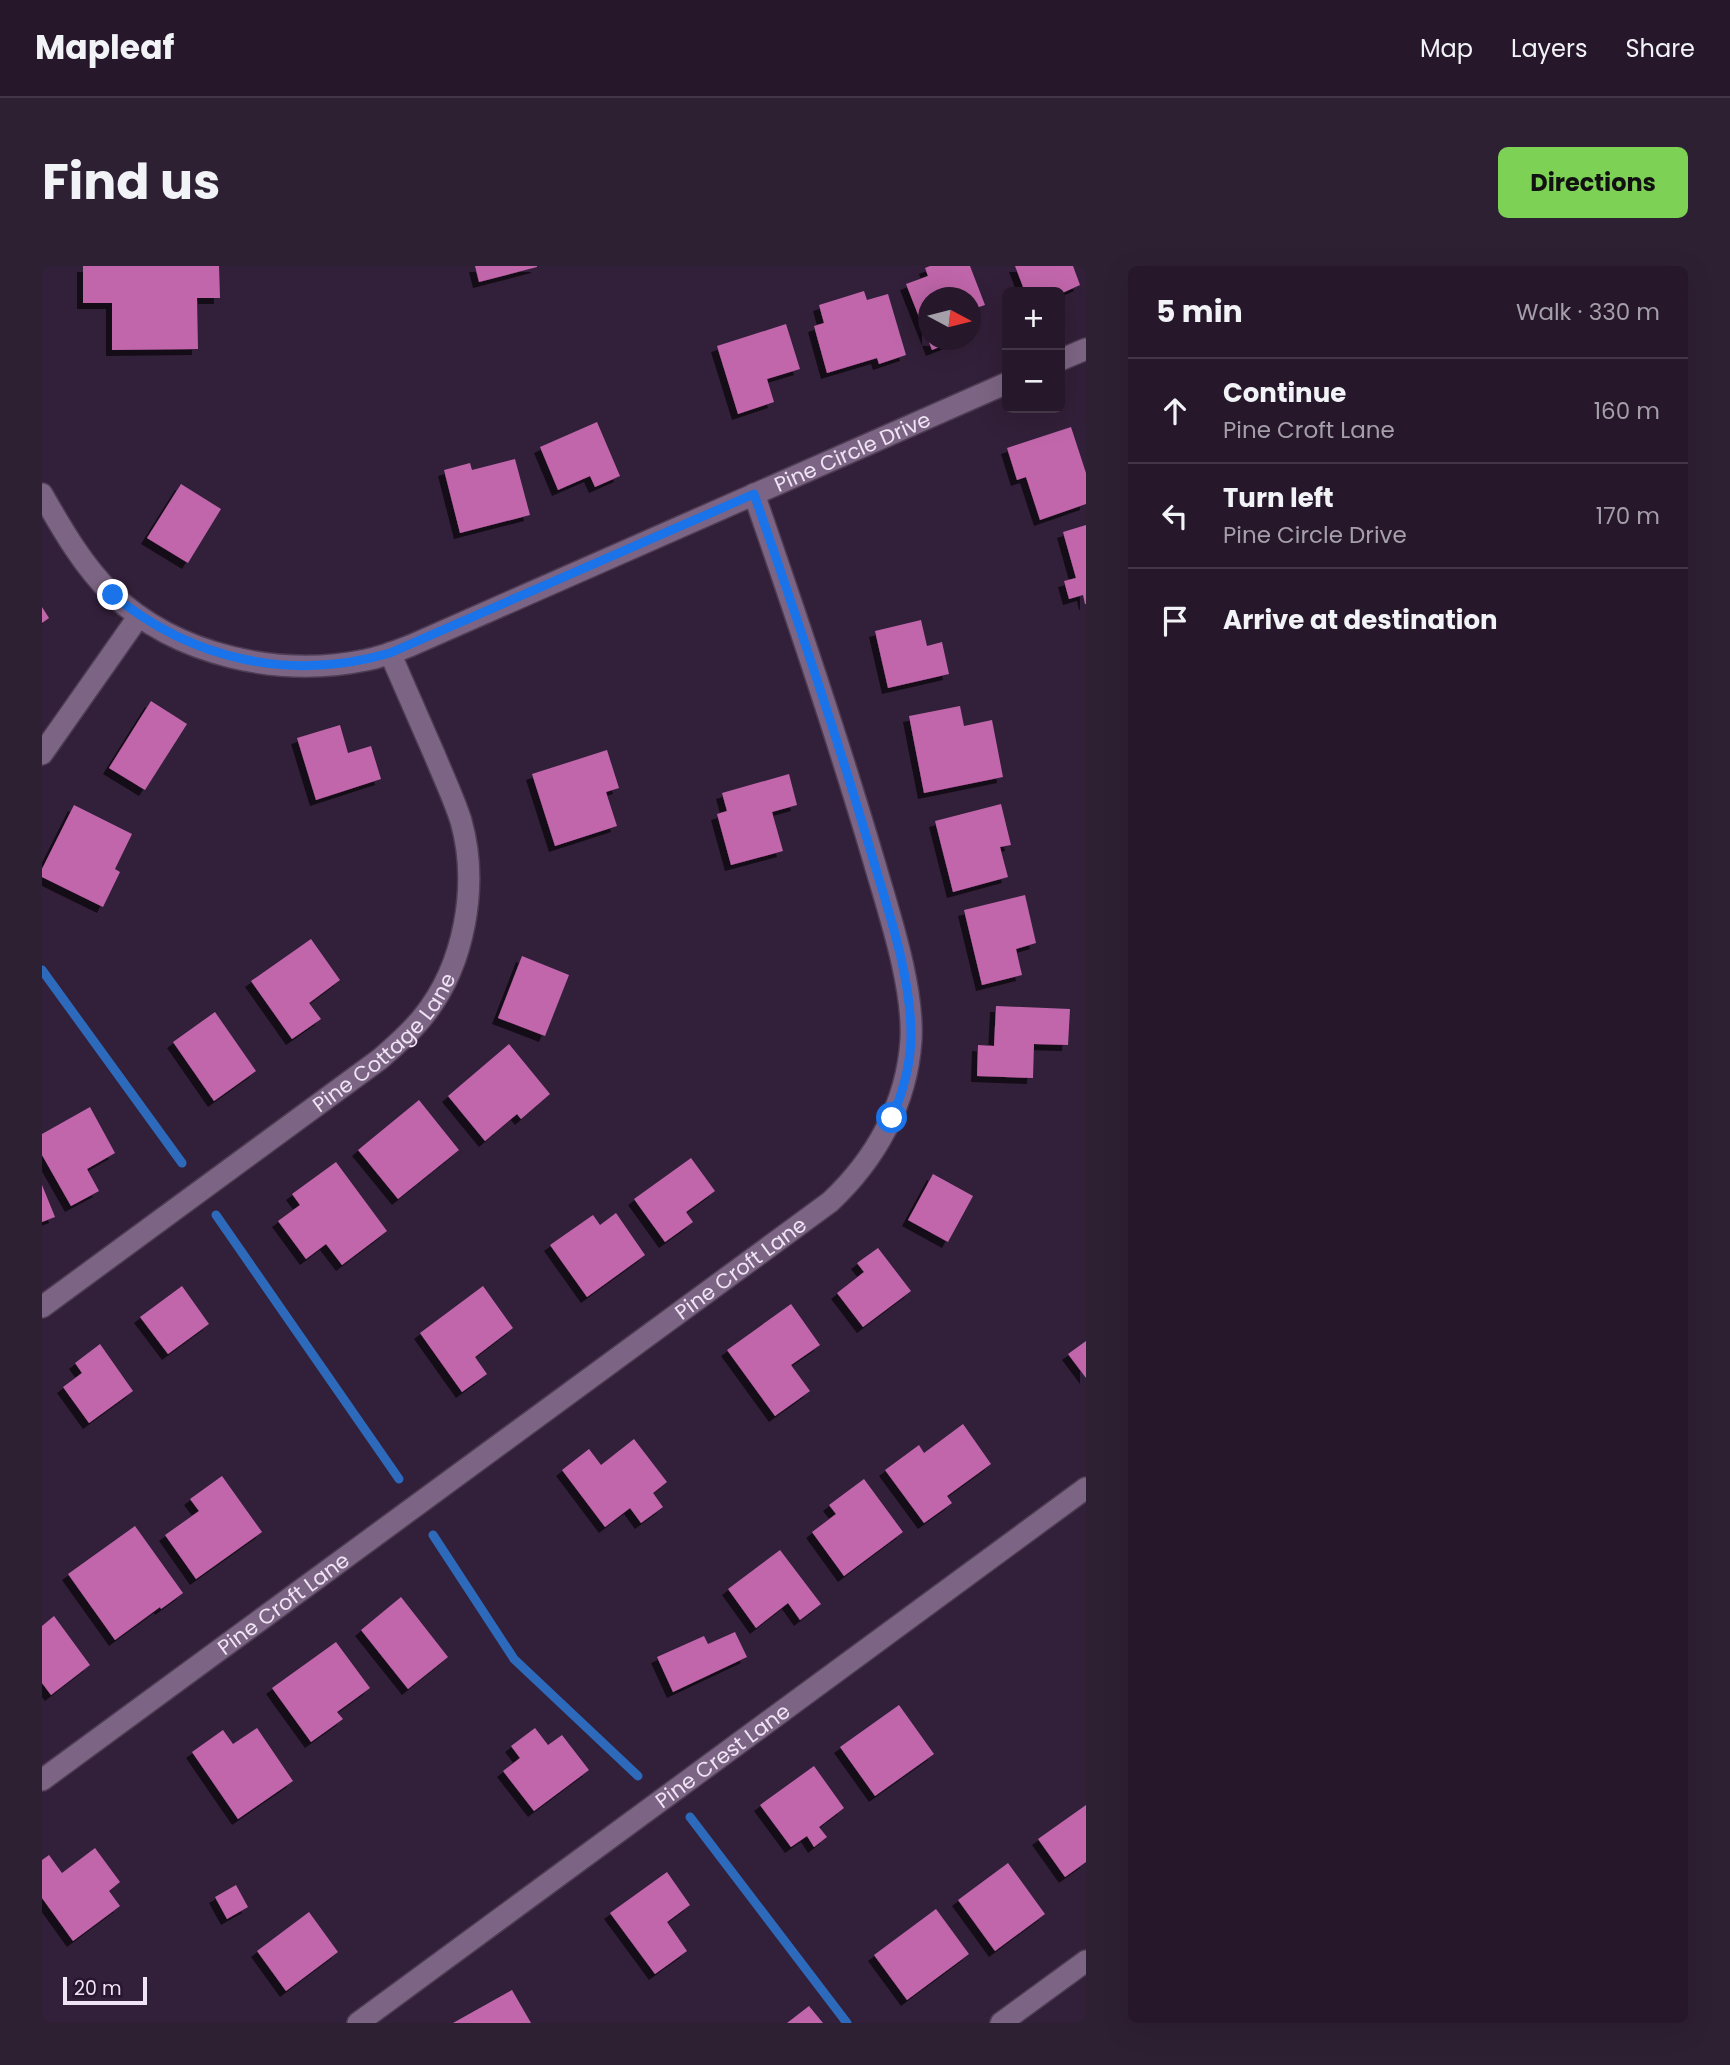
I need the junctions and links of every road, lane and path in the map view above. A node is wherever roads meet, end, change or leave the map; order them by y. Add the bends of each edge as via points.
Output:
1 (1086, 348) edge
2 (1065, 358) edge
3 (1002, 385) edge
4 (42, 494) edge
5 (754, 494) junction
6 (139, 616) junction
7 (390, 653) junction
8 (42, 754) edge
9 (42, 1307) edge
10 (1086, 1488) edge
11 (42, 1780) edge
12 (1086, 1961) edge
13 (358, 2023) edge
14 (1001, 2023) edge

1 - 2 street
3 - 5 street, Pine Circle Drive
4 - 6 street, Pine Circle Drive via 83,561
5 - 7 street, Pine Circle Drive
5 - 11 street, Pine Croft Lane via 830,716 904,975 909,1060 900,1099 881,1139 859,1172 830,1202
6 - 7 street, Pine Circle Drive via 188,642 280,666 324,666
6 - 8 street
7 - 9 street, Pine Cottage Lane via 454,801 466,845 469,870 464,924 442,986 424,1016 380,1059
10 - 13 street, Pine Crest Lane
12 - 14 street

